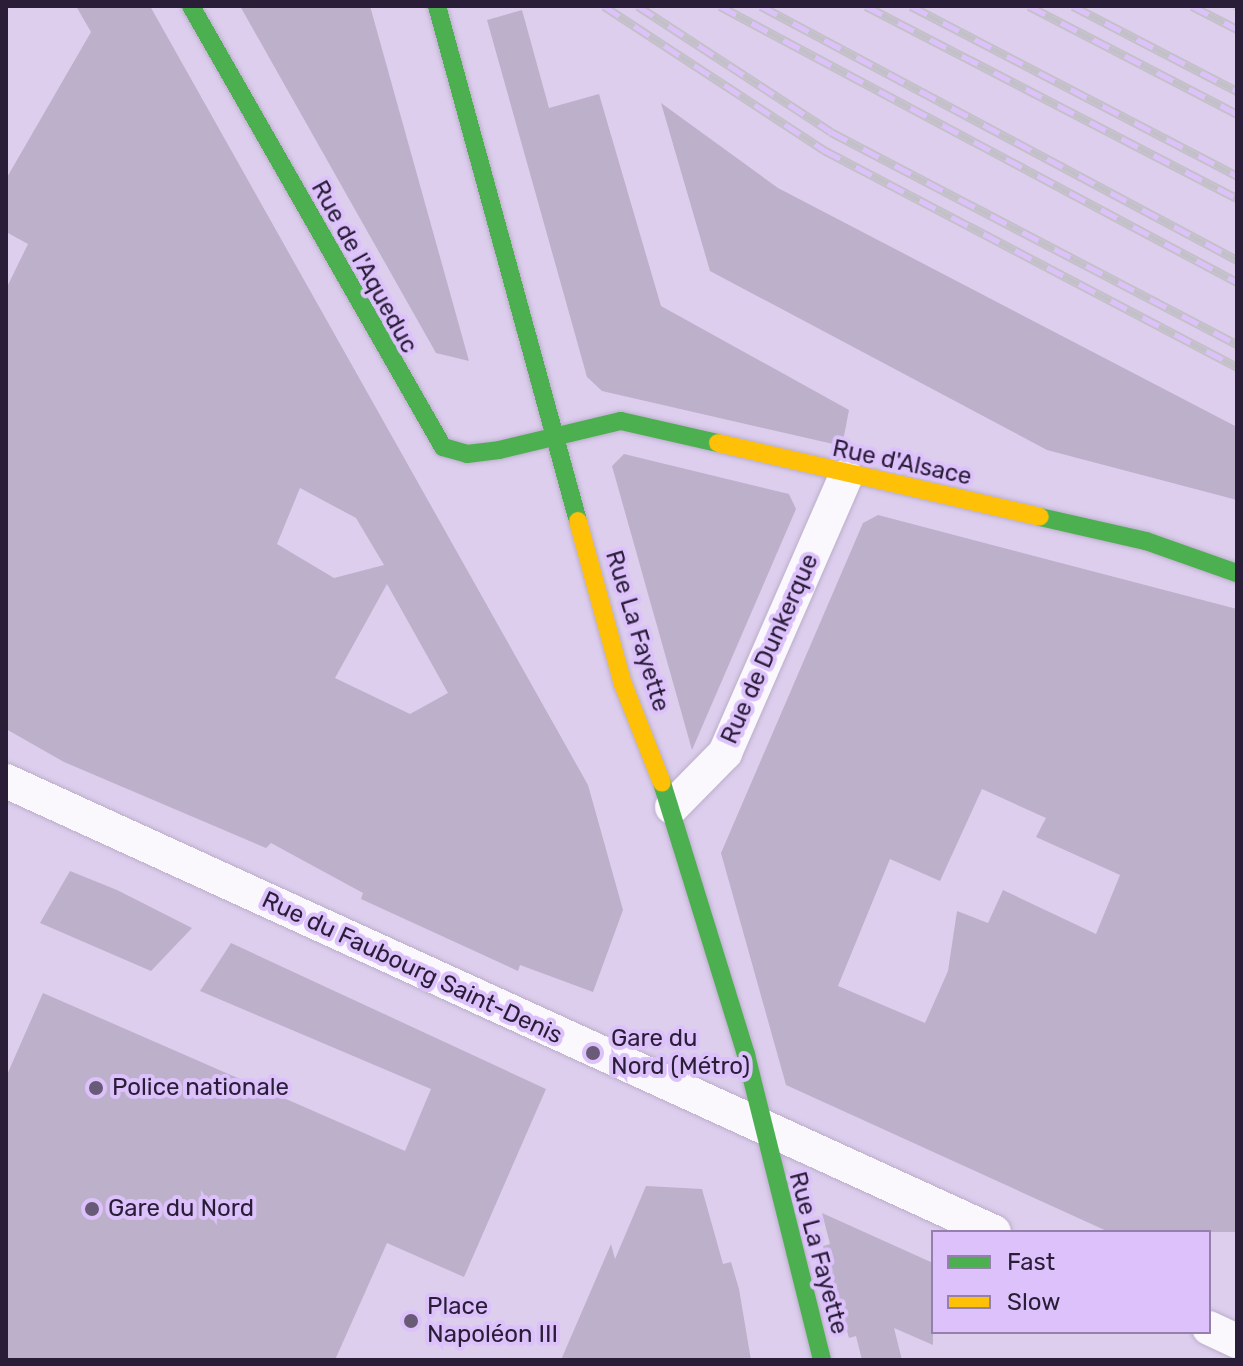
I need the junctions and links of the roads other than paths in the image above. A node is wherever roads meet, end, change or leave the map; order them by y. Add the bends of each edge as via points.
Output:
1 (191, 6) edge
2 (437, 6) edge
3 (556, 438) junction
4 (846, 476) junction
5 (1237, 573) edge
6 (6, 781) edge
7 (672, 807) junction
8 (762, 1129) junction
9 (989, 1230) edge
10 (1211, 1329) edge
11 (1237, 1341) edge
12 (822, 1360) edge

1 - 3 main road, Rue de l'Aqueduc via 434,440 467,454
2 - 3 main road, Rue La Fayette
3 - 4 main road, Rue d'Alsace via 621,421
3 - 7 main road, Rue La Fayette via 623,684
4 - 5 main road, Rue d'Alsace via 1146,541
4 - 7 street, Rue de Dunkerque via 725,753
6 - 8 street, Rue du Faubourg Saint-Denis
7 - 8 main road, Rue La Fayette
8 - 9 street, Rue du Faubourg Saint-Denis
8 - 12 main road, Rue La Fayette
10 - 11 street

